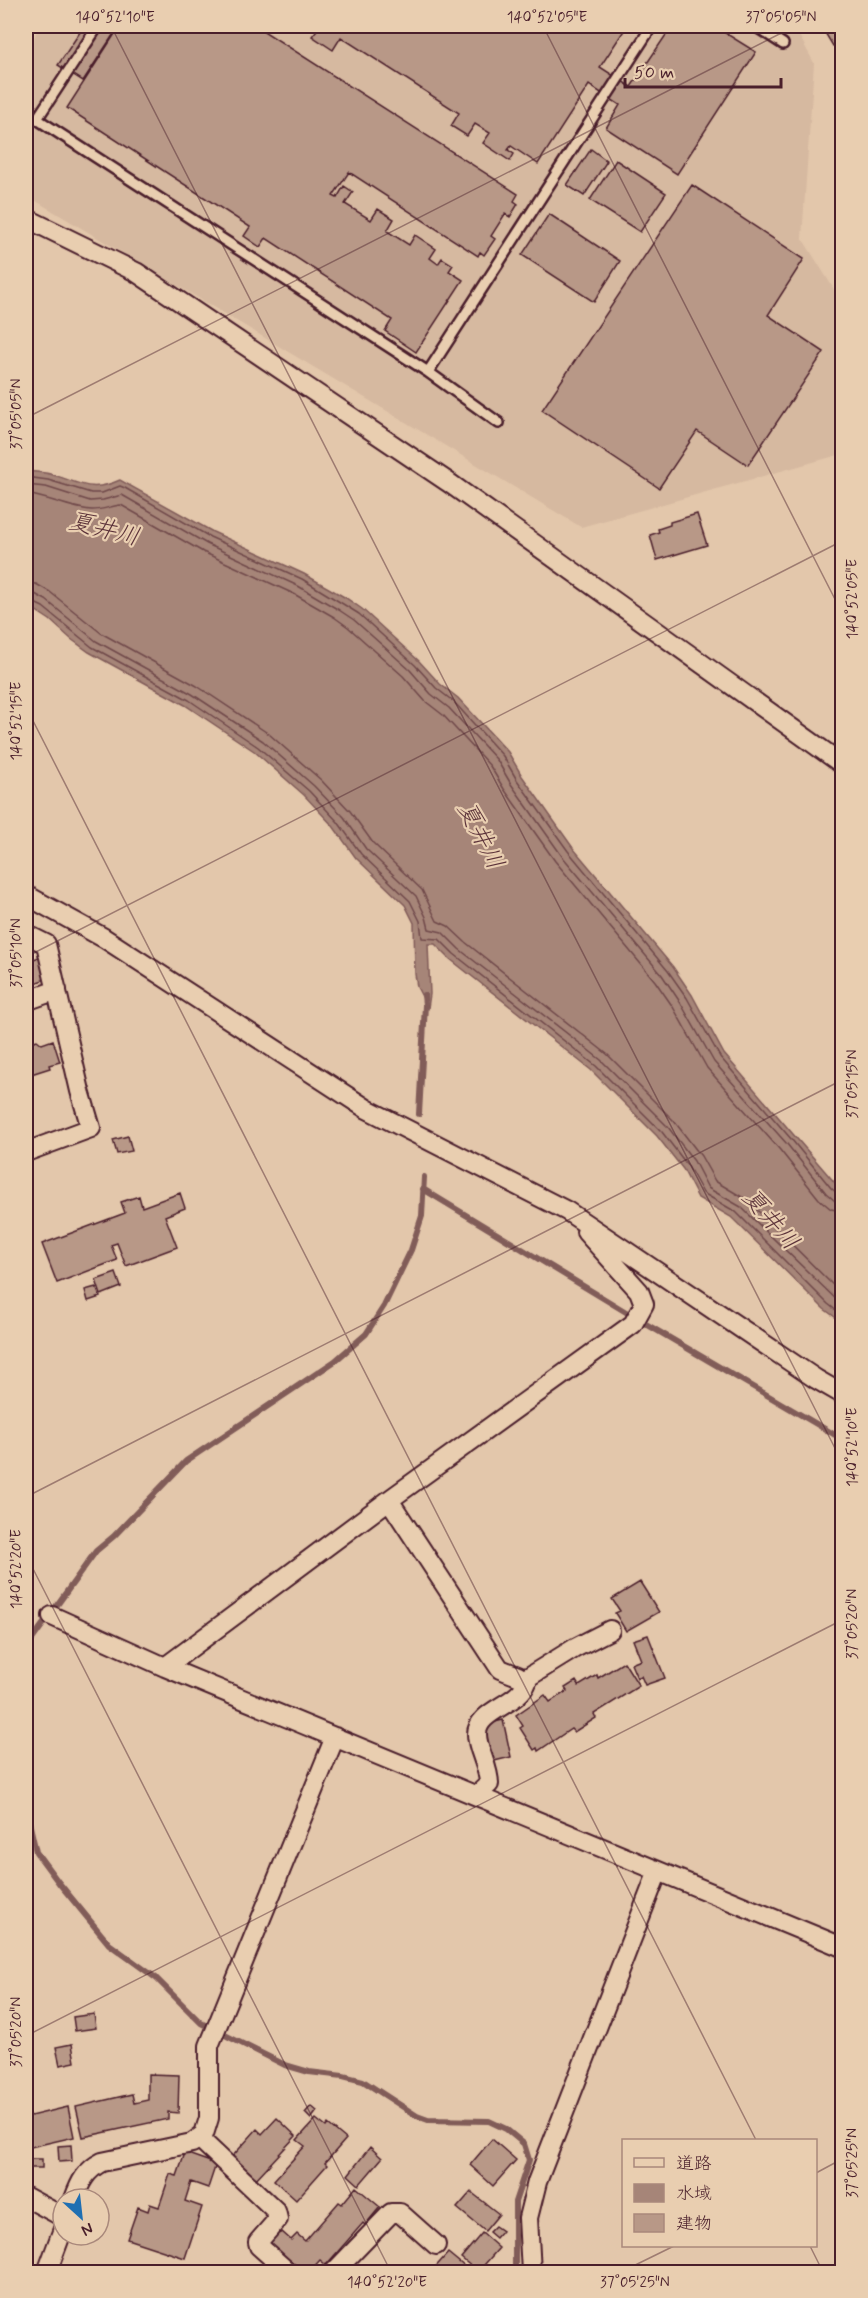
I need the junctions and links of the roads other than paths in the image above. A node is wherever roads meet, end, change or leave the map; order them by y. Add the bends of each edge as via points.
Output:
1 (98, 26) edge
2 (652, 26) edge
3 (755, 26) edge
4 (783, 44) dead end
5 (26, 218) edge
6 (428, 372) junction
7 (499, 423) dead end
8 (843, 764) edge
9 (26, 895) edge
10 (26, 934) edge
11 (57, 990) junction
12 (26, 1001) edge
13 (26, 1152) edge
14 (567, 1210) junction
15 (843, 1394) edge
16 (389, 1500) junction
17 (52, 1616) dead end
18 (610, 1630) dead end
19 (165, 1666) junction
20 (525, 1679) junction
21 (335, 1737) junction
22 (477, 1795) junction
23 (658, 1871) junction
24 (843, 1947) edge
25 (200, 2139) junction
26 (79, 2187) edge
27 (26, 2197) edge
28 (51, 2211) edge
29 (436, 2245) dead end
30 (56, 2247) edge
31 (47, 2272) edge
32 (288, 2272) edge
33 (334, 2272) edge
34 (531, 2272) edge

1 - 6 lane via 37,119
2 - 6 lane
3 - 4 lane
5 - 8 street via 136,272 448,483
6 - 7 lane
9 - 14 street via 104,938 367,1109
10 - 11 street via 46,944
11 - 12 street
11 - 13 street via 91,1128
14 - 15 street
14 - 16 street via 639,1291 644,1304 640,1314 633,1324
16 - 19 street
16 - 20 street via 500,1669
17 - 19 street
18 - 20 street
19 - 21 street
20 - 22 street via 519,1696 480,1723 477,1736 489,1784
21 - 22 street
21 - 25 street via 209,2046 209,2118
22 - 23 street
23 - 24 street
23 - 34 street via 537,2182 528,2218
25 - 26 street via 102,2162 93,2166
25 - 32 street via 276,2211 278,2219 258,2242
27 - 28 street
29 - 33 street via 400,2213 391,2213
30 - 31 street

